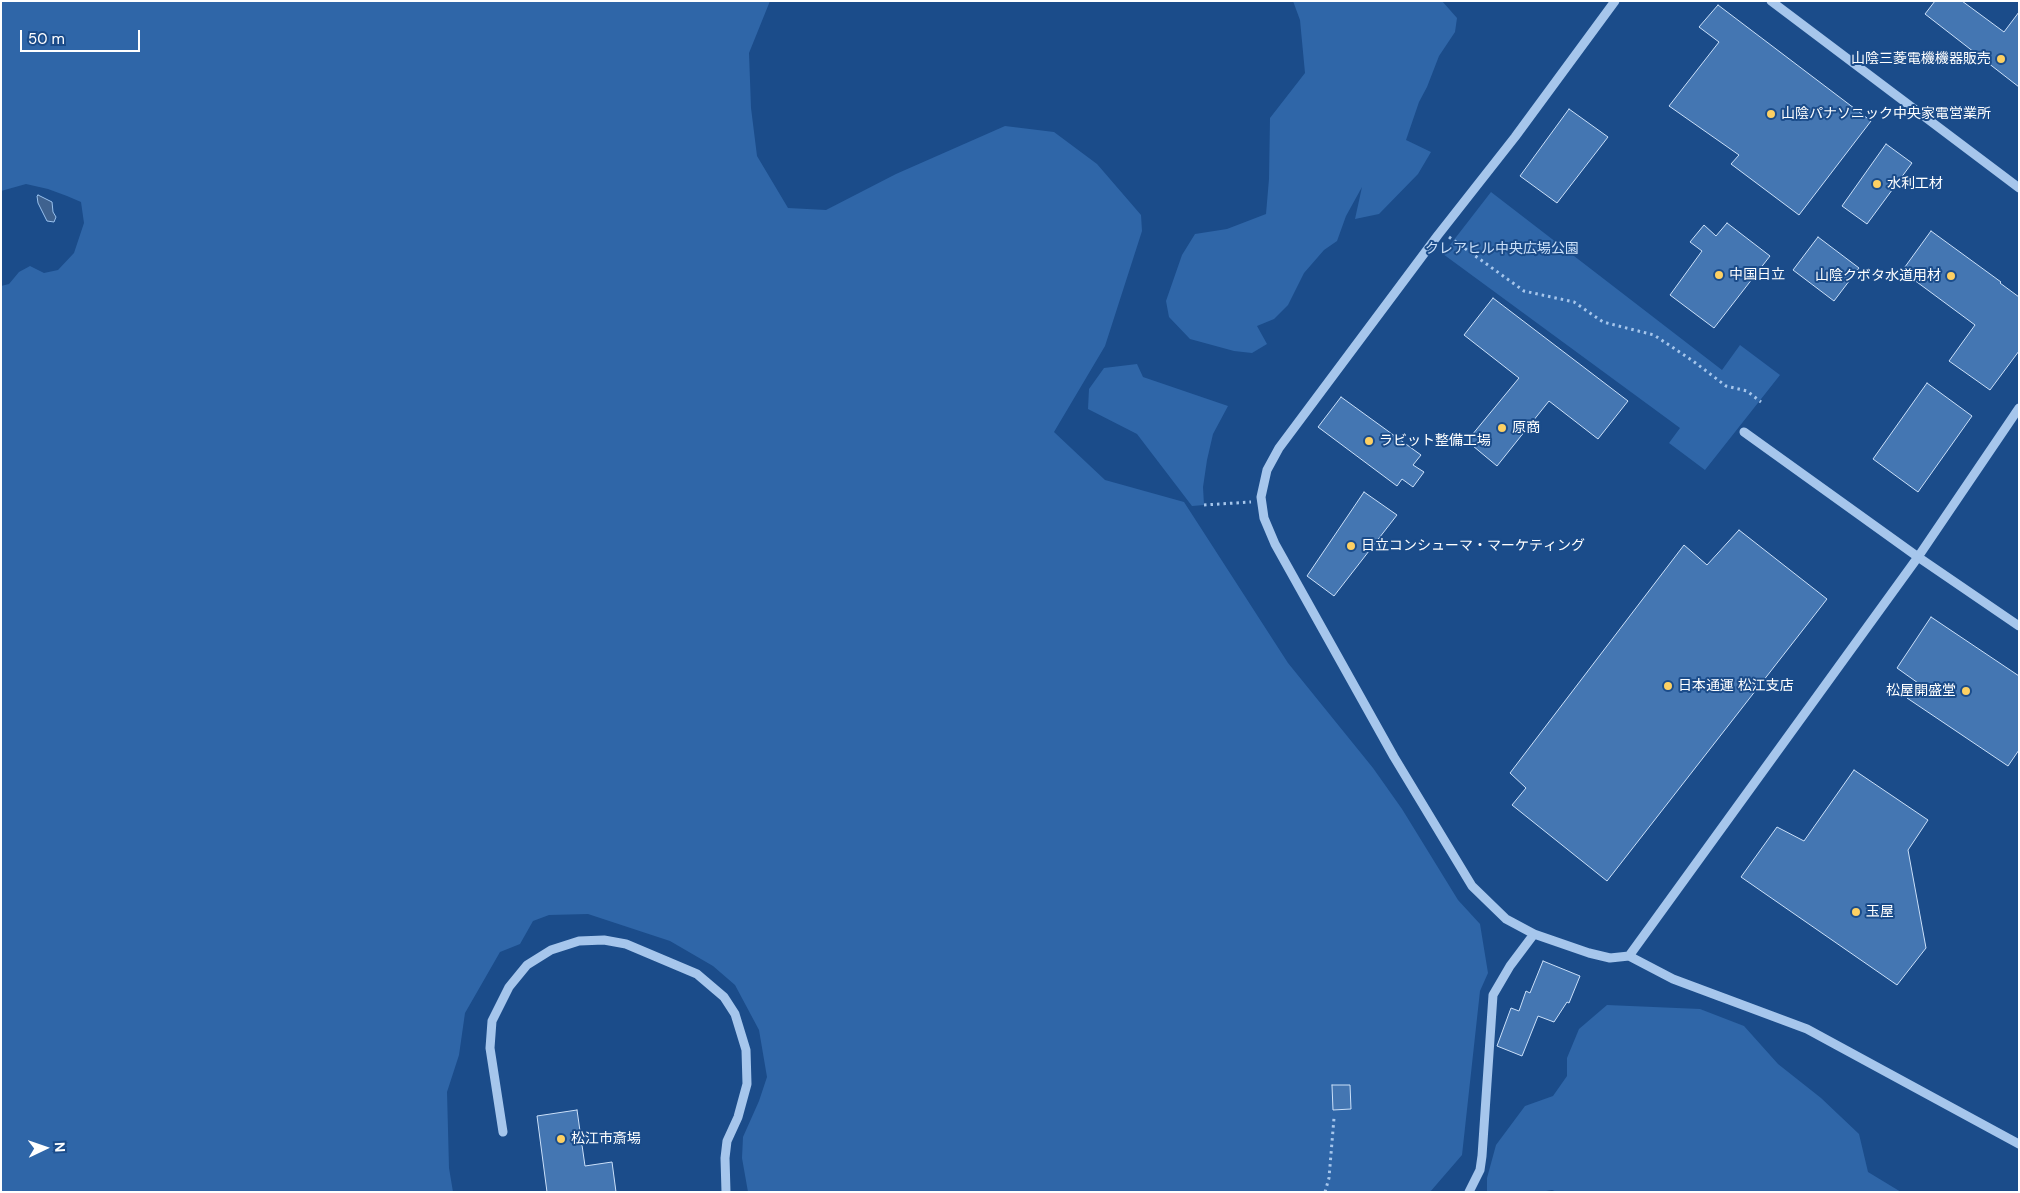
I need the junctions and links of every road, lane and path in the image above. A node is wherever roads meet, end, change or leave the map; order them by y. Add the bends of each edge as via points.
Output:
1 (1615, 1) edge
2 (1771, 1) edge
3 (2019, 188) edge
4 (1448, 236) dead end
5 (1761, 402) dead end
6 (2019, 408) edge
7 (1744, 432) dead end
8 (1251, 502) dead end
9 (1204, 505) dead end
10 (1918, 557) junction
11 (2019, 626) edge
12 (1534, 934) junction
13 (1628, 956) junction
14 (1334, 1118) dead end
15 (503, 1132) dead end
16 (2019, 1144) edge
17 (726, 1192) edge
18 (1324, 1192) edge
19 (1469, 1192) edge

1 - 12 street via 1278,448 1267,470 1261,497 1264,518 1275,544 1394,757 1472,886 1506,919
2 - 3 street
4 - 5 path via 1524,291 1574,302 1603,322 1654,335 1726,386 1747,391
6 - 10 street
7 - 10 street
8 - 9 path
10 - 11 street
10 - 13 street
12 - 13 street via 1610,958
12 - 19 street via 1493,996 1482,1156 1480,1170
13 - 16 street via 1673,979 1807,1030
14 - 18 path via 1329,1178
15 - 17 street via 490,1048 492,1021 509,987 527,965 551,950 579,941 604,940 626,944 696,974 724,997 735,1014 746,1050 747,1084 727,1141

